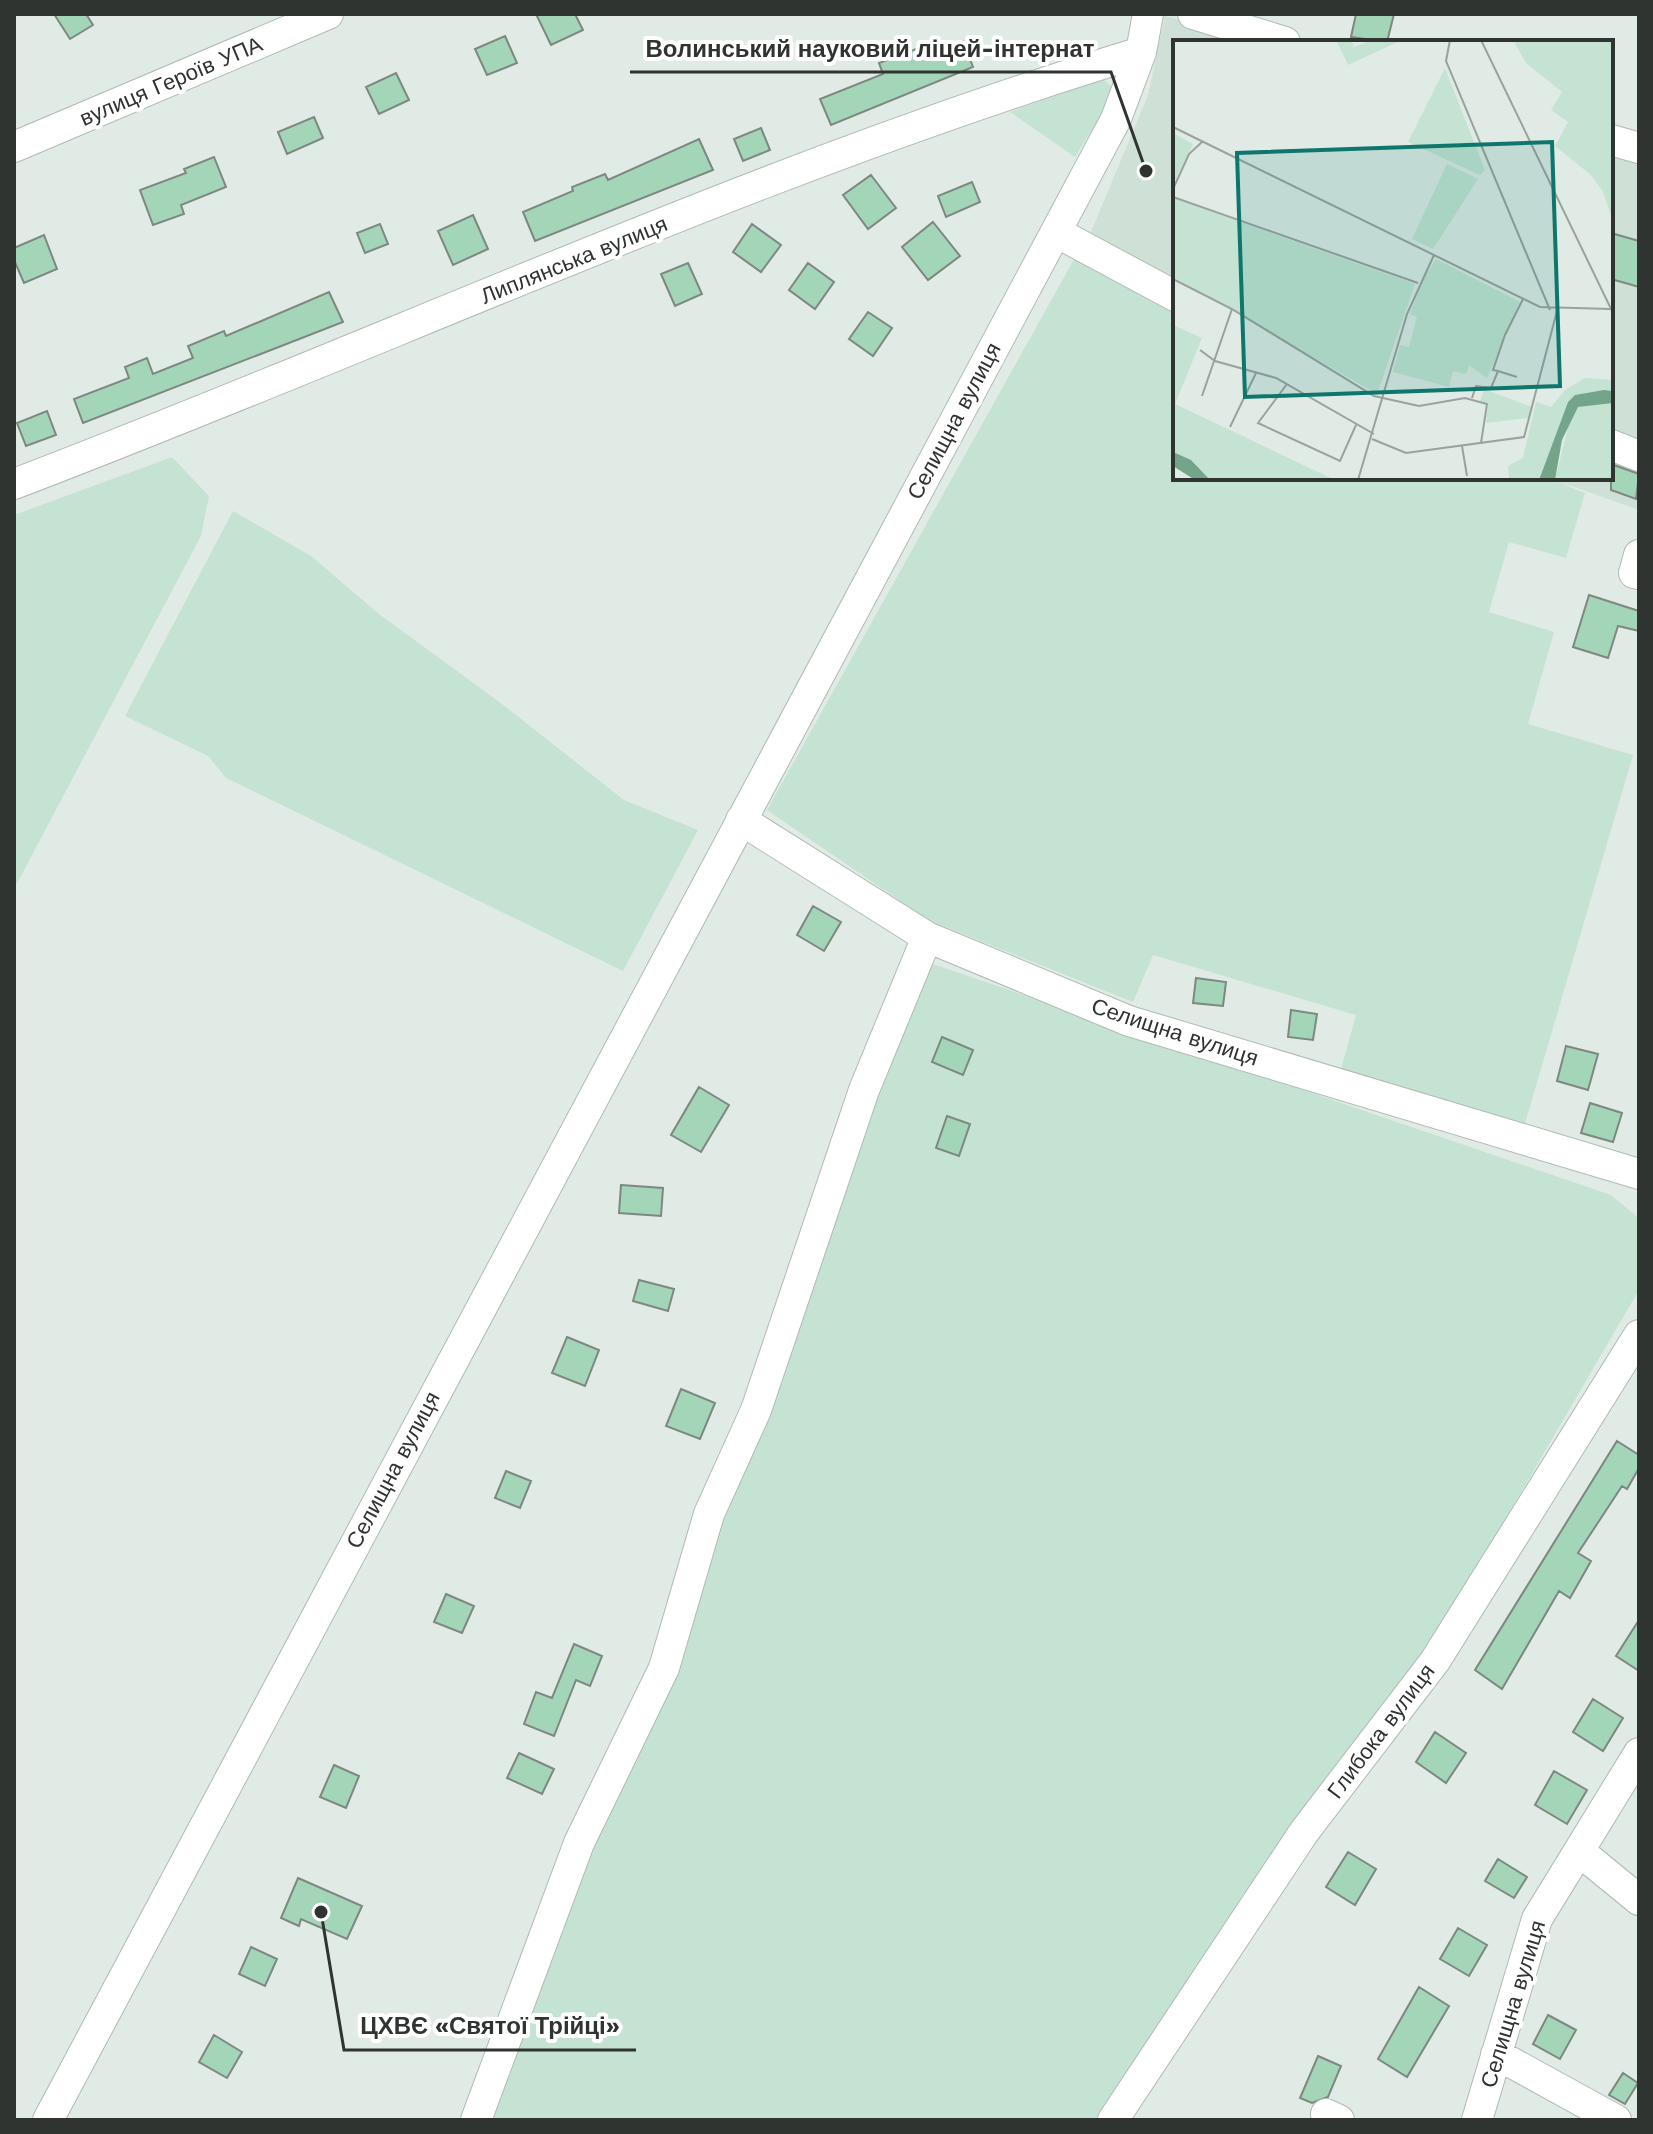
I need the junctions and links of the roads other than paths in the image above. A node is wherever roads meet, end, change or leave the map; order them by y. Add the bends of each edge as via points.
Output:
1 (328, 14) edge
2 (1148, 14) edge
3 (1193, 14) edge
4 (1278, 40) edge
5 (1141, 52) junction
6 (1613, 141) edge
7 (14, 147) edge
8 (1639, 148) edge
9 (1056, 232) junction
10 (1173, 295) edge
11 (1613, 446) edge
12 (1639, 456) edge
13 (14, 484) edge
14 (1639, 555) edge
15 (1639, 574) edge
16 (741, 820) junction
17 (927, 937) junction
18 (1639, 1174) edge
19 (1639, 1335) edge
20 (1639, 1753) edge
21 (1579, 1851) junction
22 (1639, 1900) edge
23 (1496, 2054) junction
24 (48, 2120) edge
25 (476, 2120) edge
26 (1113, 2120) edge
27 (1477, 2120) edge
28 (1616, 2120) edge

1 - 7 street, вулиця Героїв УПА
2 - 5 street, Селищна вулиця
3 - 4 street
5 - 9 street, Селищна вулиця via 1116,119
5 - 13 street, Липлянська вулиця via 785,173 220,406
6 - 8 street
9 - 10 street
9 - 16 street, Селищна вулиця
11 - 12 street
14 - 15 street via 1634,573
16 - 17 street, Селищна вулиця
16 - 24 street, Селищна вулиця
17 - 18 street, Селищна вулиця via 1129,1021
17 - 25 street via 864,1090 756,1410 709,1514 664,1668 579,1843
19 - 26 street, Глибока вулиця via 1435,1661 1304,1832
20 - 21 street, Селищна вулиця
21 - 22 street
21 - 23 street, Селищна вулиця via 1537,1919
23 - 27 street, Селищна вулиця
23 - 28 street

